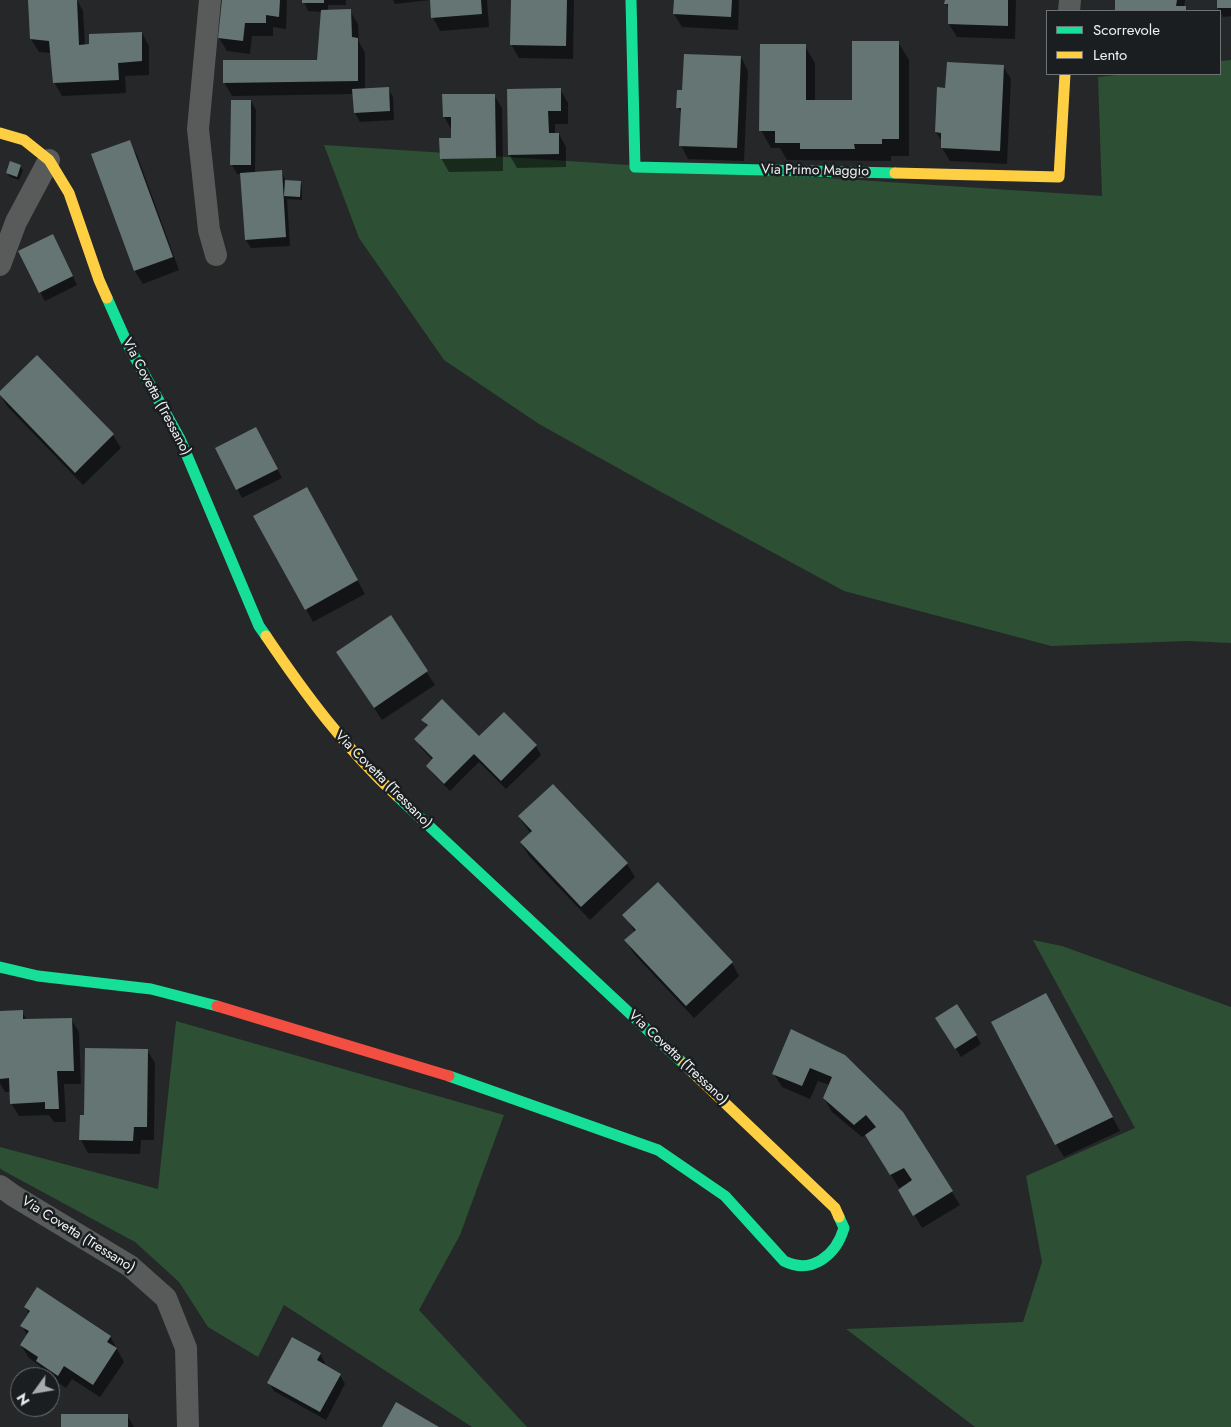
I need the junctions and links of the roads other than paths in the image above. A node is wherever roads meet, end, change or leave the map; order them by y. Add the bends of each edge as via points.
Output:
1 (210, 0) edge
2 (631, 0) edge
3 (1065, 75) edge
4 (0, 133) edge
5 (49, 160) junction
6 (4, 241) edge
7 (216, 255) dead end
8 (0, 265) edge
9 (0, 967) edge
10 (0, 1186) edge
11 (188, 1427) edge

1 - 7 street via 198,129 209,230
2 - 3 street, Via Primo Maggio via 635,167 1059,177
4 - 5 street, Via Covetta (Tressano) via 24,140
5 - 6 street
5 - 9 street, Via Covetta (Tressano) via 69,193 99,280 127,343 180,439 259,626 300,688 385,785 835,1208 844,1228 840,1241 819,1262 804,1267 794,1266 784,1261 725,1196 658,1150 433,1070 238,1012 151,989 38,976
6 - 8 street
10 - 11 street, Via Covetta (Tressano) via 130,1266 166,1298 186,1348

